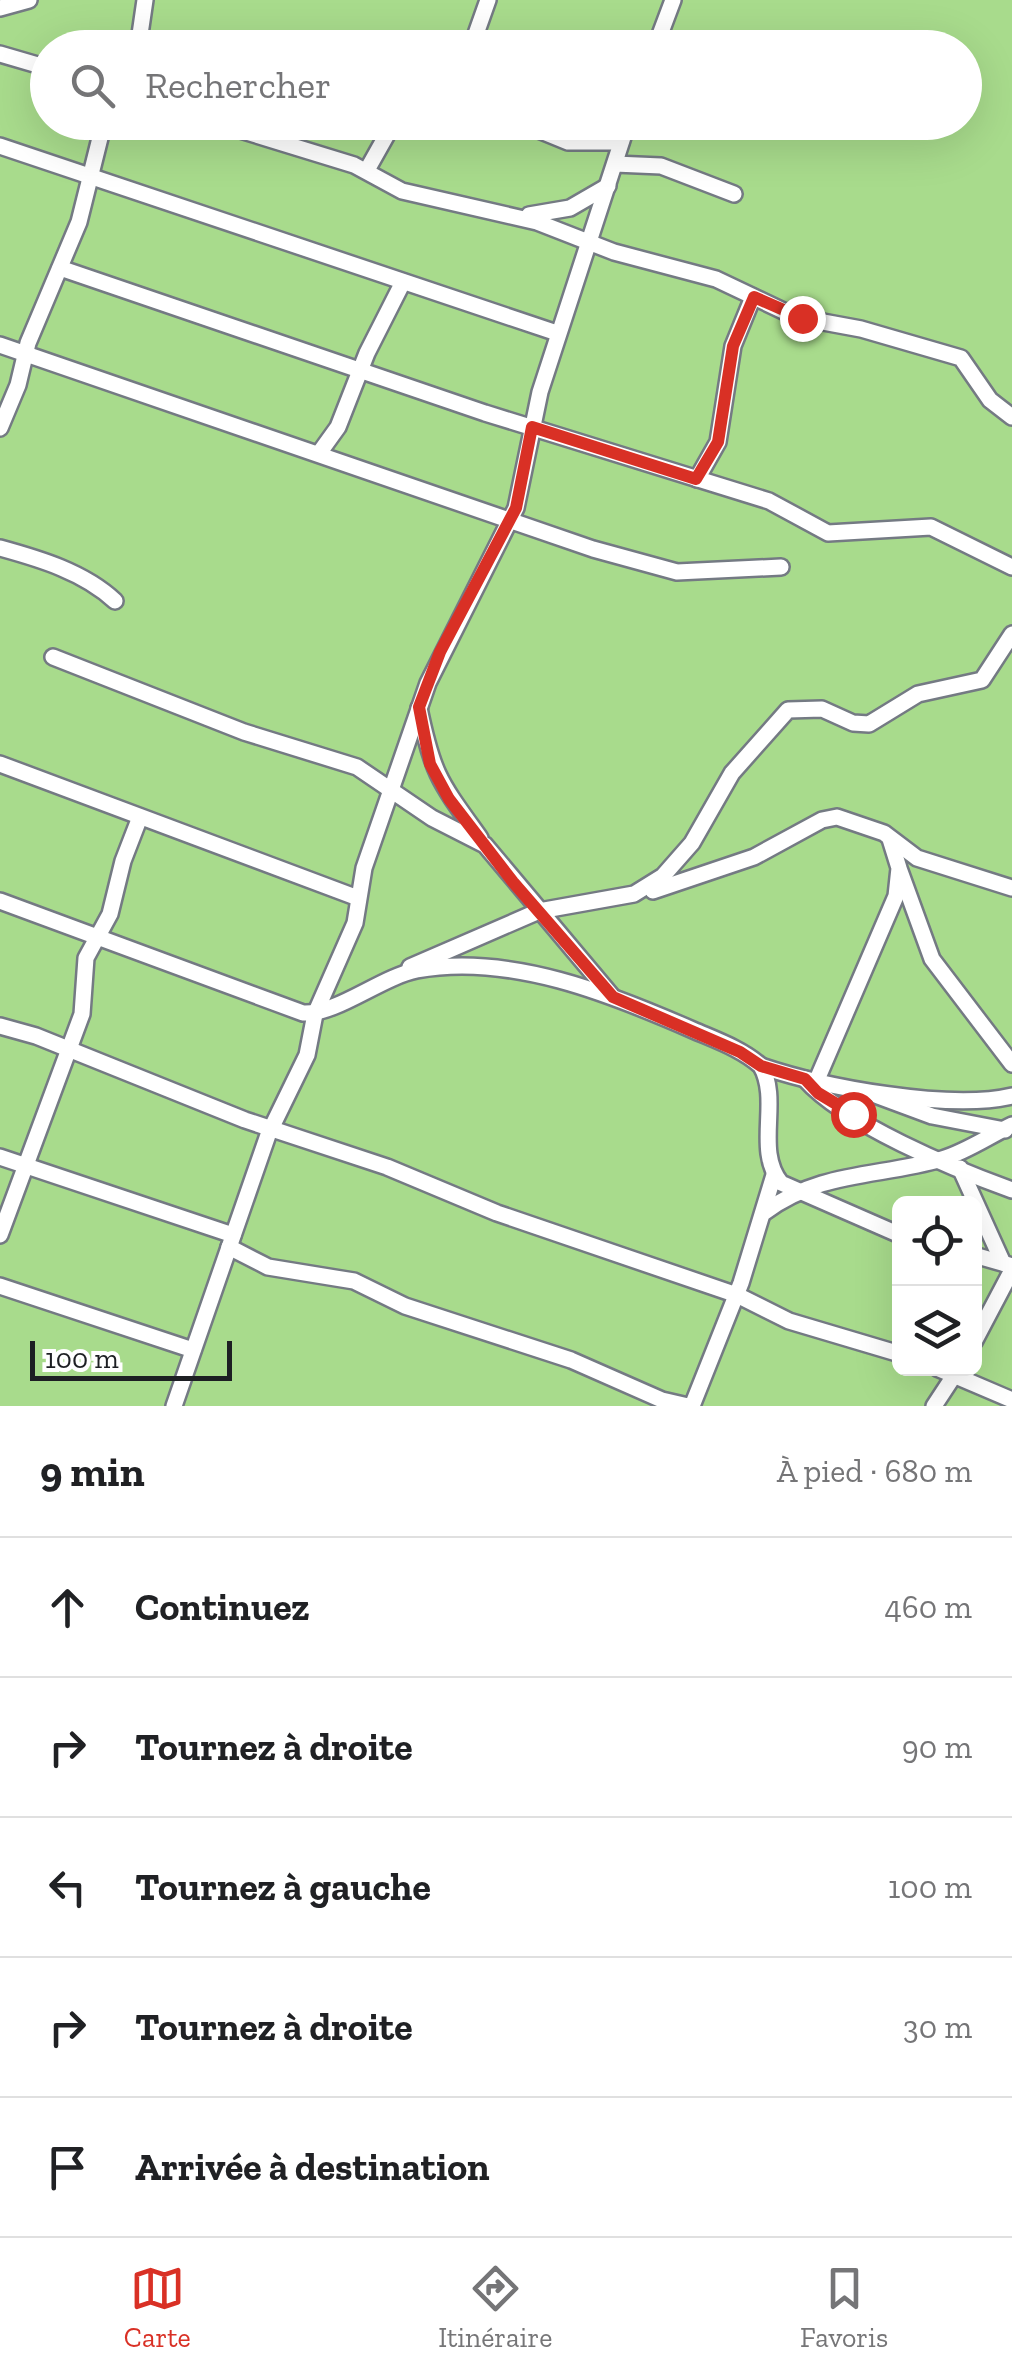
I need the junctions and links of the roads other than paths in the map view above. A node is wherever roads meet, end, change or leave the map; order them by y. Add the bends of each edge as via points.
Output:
1 (28, 0) edge
2 (145, 0) edge
3 (488, 0) edge
4 (673, 0) edge
5 (0, 8) edge
6 (141, 30) edge
7 (477, 30) edge
8 (662, 30) edge
9 (0, 54) edge
10 (30, 63) edge
11 (99, 140) edge
12 (271, 140) edge
13 (384, 140) edge
14 (563, 140) edge
15 (622, 142) joint
16 (0, 146) edge
17 (615, 164) junction
18 (367, 170) junction
19 (89, 177) junction
20 (608, 186) junction
21 (734, 194) dead end
22 (510, 215) junction
23 (590, 240) junction
24 (60, 268) junction
25 (403, 282) junction
26 (754, 297) junction
27 (558, 334) junction
28 (0, 345) edge
29 (24, 352) junction
30 (361, 368) junction
31 (1012, 417) edge
32 (532, 427) junction
33 (0, 428) edge
34 (320, 452) junction
35 (696, 479) junction
36 (512, 518) junction
37 (0, 548) edge
38 (1012, 566) edge
39 (781, 568) dead end
40 (115, 601) dead end
41 (1012, 634) edge
42 (52, 657) dead end
43 (419, 707) junction
44 (0, 764) edge
45 (392, 791) junction
46 (140, 817) junction
47 (890, 837) junction
48 (485, 845) junction
49 (899, 868) junction
50 (1012, 888) edge
51 (634, 894) junction
52 (358, 898) junction
53 (0, 901) edge
54 (538, 912) junction
55 (97, 936) junction
56 (384, 980) junction
57 (613, 997) junction
58 (315, 1014) junction
59 (0, 1026) edge
60 (69, 1048) junction
61 (1012, 1064) edge
62 (761, 1066) junction
63 (811, 1081) junction
64 (865, 1090) junction
65 (1012, 1096) edge
66 (271, 1129) junction
67 (1009, 1129) edge
68 (0, 1157) edge
69 (940, 1160) junction
70 (25, 1166) junction
71 (960, 1168) junction
72 (774, 1175) junction
73 (1012, 1190) edge
74 (795, 1191) junction
75 (765, 1212) junction
76 (892, 1232) edge
77 (0, 1235) edge
78 (231, 1241) junction
79 (982, 1257) edge
80 (1009, 1266) edge
81 (0, 1286) edge
82 (737, 1295) junction
83 (982, 1325) edge
84 (193, 1350) junction
85 (892, 1352) edge
86 (954, 1376) edge
87 (965, 1376) edge
88 (1012, 1400) edge
89 (174, 1406) edge
90 (690, 1406) edge
91 (934, 1406) edge

1 - 5 street
2 - 6 street
3 - 7 street
4 - 8 street
9 - 10 street
11 - 19 street
12 - 18 street
13 - 18 street
14 - 15 street
15 - 17 street
16 - 19 street
17 - 20 street
17 - 21 street via 661,166
18 - 22 street via 402,191
19 - 24 street
19 - 25 street
20 - 22 street via 548,215
20 - 23 street
22 - 23 street
23 - 26 street
23 - 27 street
24 - 29 street
24 - 30 street
25 - 27 street
25 - 30 street
26 - 31 street via 796,317 961,358 990,400
26 - 35 street via 733,346 718,442
27 - 32 street
28 - 29 street
29 - 33 street
29 - 34 street
30 - 32 street
30 - 34 street via 338,428
32 - 35 street
32 - 36 street
34 - 36 street via 423,494
35 - 38 street via 769,502 828,533 931,527
36 - 39 street via 677,572
36 - 43 street via 440,652
37 - 40 street via 73,574
41 - 51 street via 982,680 918,694 869,724 808,706 784,712 732,773 675,866
42 - 45 street via 244,732 334,758
43 - 45 street
43 - 48 street via 430,764
44 - 46 street
45 - 48 street
45 - 52 street
46 - 52 street
46 - 55 street via 115,902
47 - 49 street
47 - 50 street via 917,858
47 - 51 street via 862,823 828,818 754,856
48 - 54 street
49 - 61 street via 932,959
49 - 63 street via 884,931
51 - 54 street
52 - 58 street via 349,940
53 - 55 street
54 - 56 street
54 - 57 street
55 - 58 street
55 - 60 street via 86,958 84,1005
56 - 57 street via 429,969 490,970
56 - 58 street
57 - 62 street
58 - 66 street via 307,1054
59 - 60 street
60 - 66 street
60 - 70 street
62 - 63 street
62 - 72 street
63 - 64 street
63 - 69 street via 835,1104
64 - 65 street via 971,1100
64 - 67 street via 932,1116
66 - 78 street
66 - 82 street
67 - 69 street
68 - 70 street
69 - 71 street
69 - 74 street via 844,1175
70 - 77 street
70 - 78 street
71 - 73 street
71 - 80 street
72 - 74 street
72 - 75 street
74 - 75 street
74 - 76 street
75 - 82 street
78 - 84 street
78 - 90 street via 268,1267 338,1276
79 - 80 street
80 - 83 street
81 - 84 street
82 - 85 street via 788,1321
82 - 90 street
84 - 89 street
86 - 91 street
87 - 88 street

